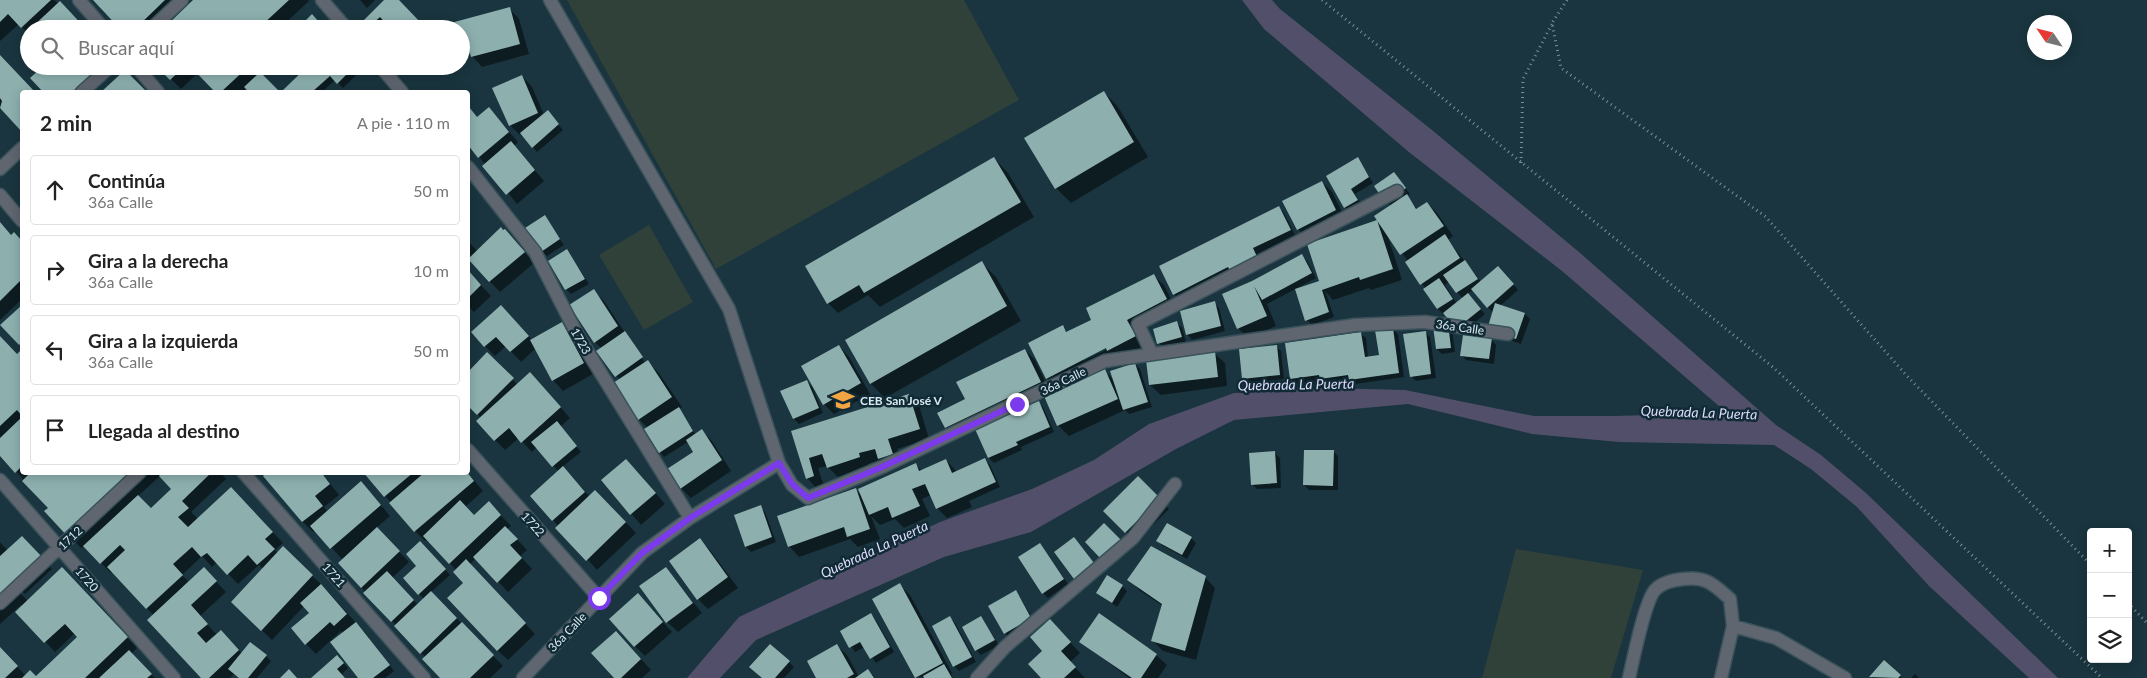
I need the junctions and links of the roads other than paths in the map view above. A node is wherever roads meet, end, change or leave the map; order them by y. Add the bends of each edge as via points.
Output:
1 (79, 0) edge
2 (182, 0) edge
3 (322, 0) edge
4 (550, 0) edge
5 (96, 20) edge
6 (161, 20) edge
7 (339, 20) edge
8 (101, 75) edge
9 (144, 75) edge
10 (388, 75) edge
11 (84, 90) edge
12 (156, 90) edge
13 (400, 90) edge
14 (20, 150) edge
15 (0, 169) edge
16 (470, 170) edge
17 (1397, 191) dead end
18 (0, 195) edge
19 (20, 219) edge
20 (1508, 334) dead end
21 (1152, 354) junction
22 (470, 452) edge
23 (779, 463) junction
24 (137, 475) edge
25 (247, 475) edge
26 (0, 480) edge
27 (1175, 484) dead end
28 (690, 518) junction
29 (59, 548) junction
30 (599, 598) junction
31 (0, 603) edge
32 (1733, 626) junction
33 (174, 678) edge
34 (424, 678) edge
35 (523, 678) edge
36 (977, 678) edge
37 (1629, 678) edge
38 (1721, 678) edge
39 (1845, 678) edge

1 - 5 street
2 - 6 street
3 - 7 street
4 - 23 street via 729,309
8 - 11 street
9 - 12 street
10 - 13 street
14 - 15 street
16 - 28 street, 1723 via 535,252 578,336
17 - 21 street via 1138,324
18 - 19 street
20 - 21 street, 36a Calle via 1425,322 1355,324
21 - 23 street, 36a Calle via 1105,360 882,467 808,498 792,484
22 - 30 street, 1722
23 - 28 street, 36a Calle
24 - 29 street, 1712
25 - 34 street, 1721
26 - 29 street, 1720
27 - 36 street via 1133,538 1005,647
28 - 30 street, 36a Calle via 642,553
29 - 31 street, 1712
29 - 33 street, 1720
30 - 35 street, 36a Calle
32 - 37 street via 1730,599 1710,582 1690,578 1668,581 1655,590 1646,612
32 - 38 street
32 - 39 street via 1776,638

